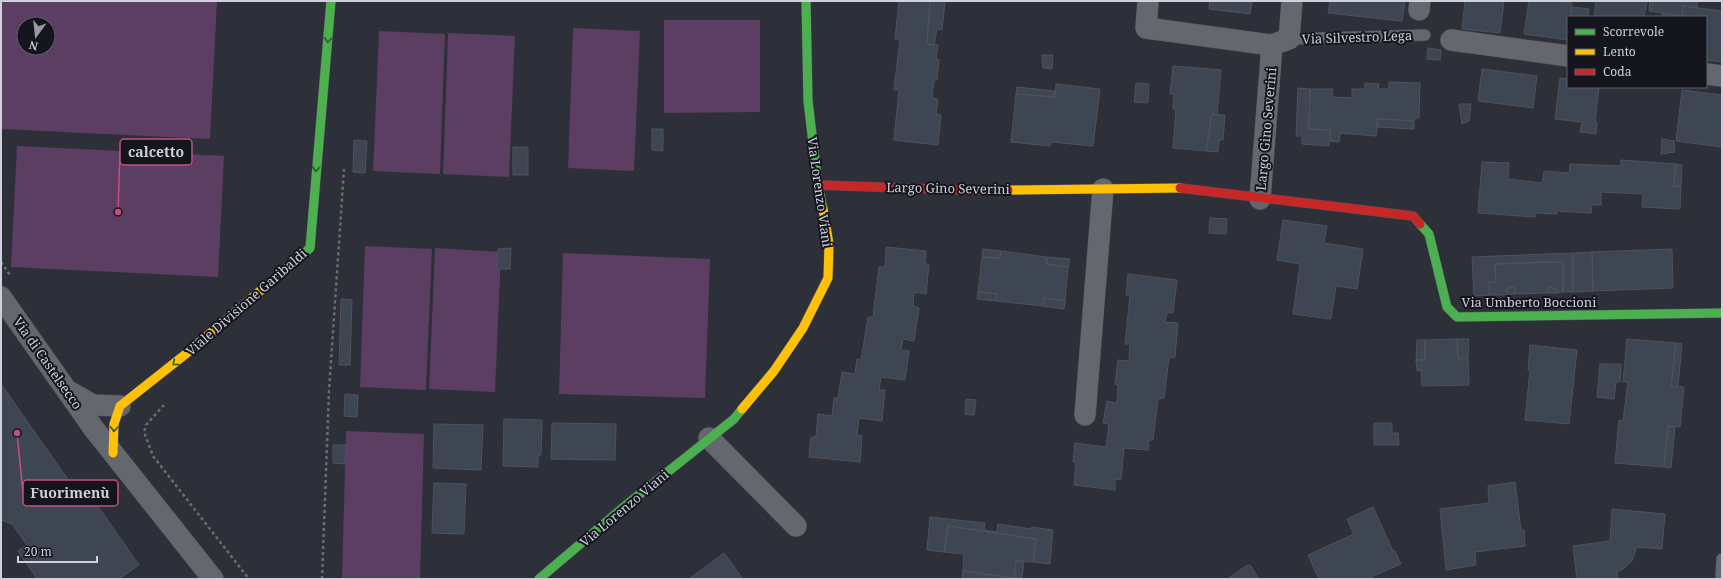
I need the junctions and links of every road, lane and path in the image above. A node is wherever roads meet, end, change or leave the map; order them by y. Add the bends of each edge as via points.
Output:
1 (331, 1) edge
2 (806, 1) edge
3 (1148, 1) edge
4 (1292, 1) edge
5 (1425, 35) dead end
6 (1451, 40) dead end
7 (1281, 42) junction
8 (1567, 56) edge
9 (1707, 74) edge
10 (1722, 76) edge
11 (344, 168) dead end
12 (818, 185) junction
13 (1103, 189) junction
14 (1260, 199) junction
15 (1, 262) edge
16 (14, 281) dead end
17 (1, 297) edge
18 (1722, 314) edge
19 (66, 389) junction
20 (168, 401) dead end
21 (120, 406) junction
22 (1085, 416) dead end
23 (709, 438) junction
24 (113, 453) junction
25 (796, 526) dead end
26 (1722, 559) edge
27 (212, 579) edge
28 (249, 579) edge
29 (322, 579) edge
30 (539, 579) edge
31 (1721, 579) edge

1 -> 21 street, Viale Divisione Garibaldi via 310,248 187,353
2 - 12 street, Via Lorenzo Viani via 808,101
3 - 7 street via 1146,28
4 - 7 street, Largo Gino Severini
5 - 7 lane, Via Silvestro Lega
6 - 8 street
7 - 14 street, Largo Gino Severini
9 - 10 street
11 - 29 path via 329,391
12 - 13 street, Largo Gino Severini via 960,190
12 - 23 street, Via Lorenzo Viani via 829,244 828,278 803,328 774,371 734,419
13 - 14 street, Largo Gino Severini via 1176,188
13 - 22 street
14 - 18 street, Via Umberto Boccioni via 1413,216 1429,234 1448,307 1458,316
15 - 16 path
17 - 19 street, Via di Castelsecco
19 - 21 street via 93,405
19 - 24 street, Via di Castelsecco
20 - 28 path via 146,425 146,442 153,456
21 -> 24 street via 114,424
23 - 25 street
23 - 30 street, Via Lorenzo Viani
24 - 27 street
26 - 31 lane

